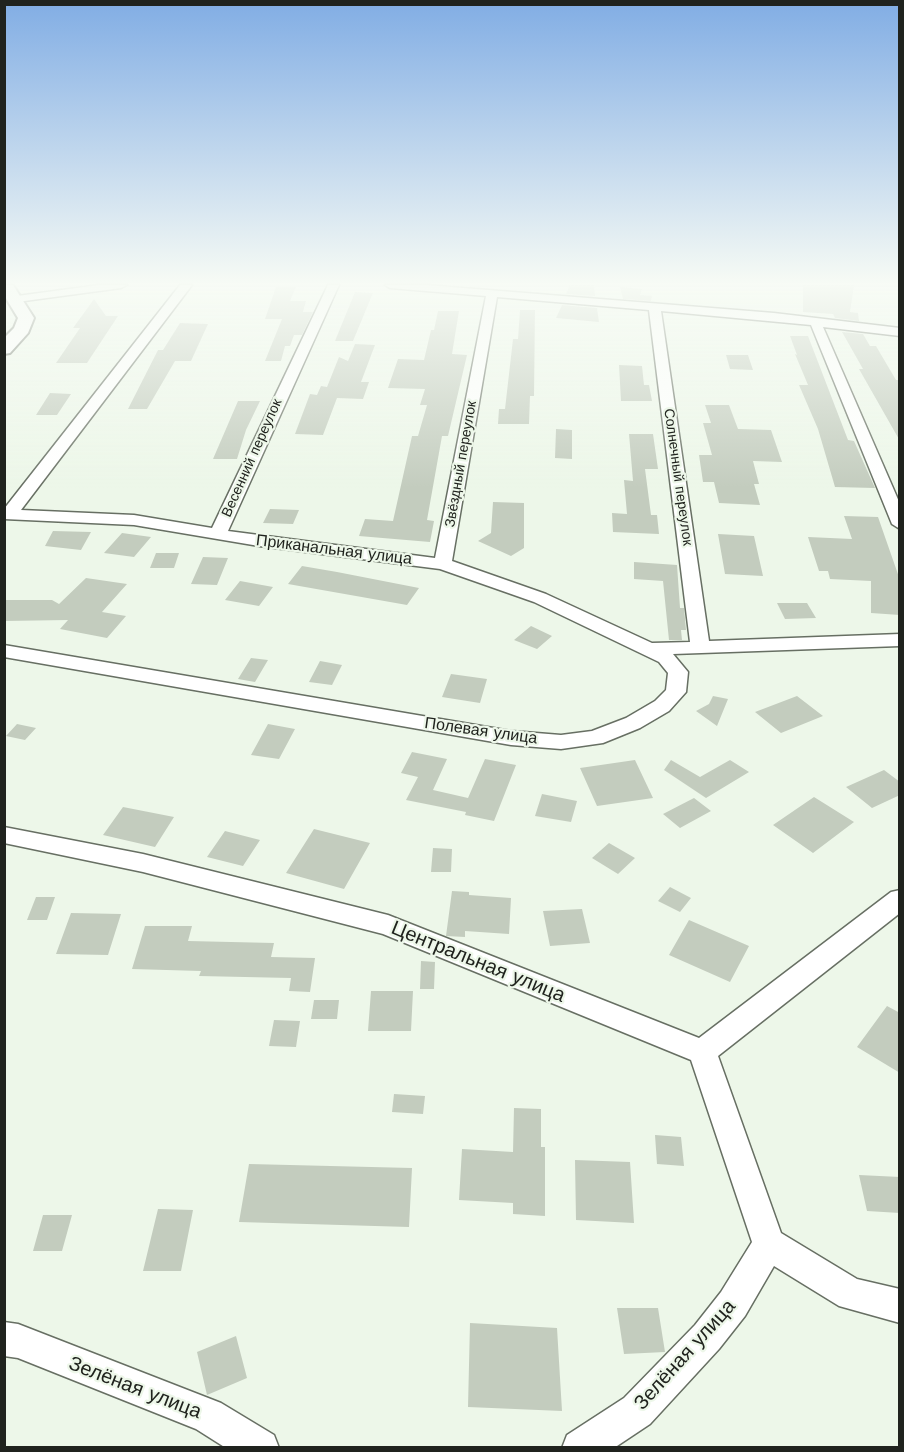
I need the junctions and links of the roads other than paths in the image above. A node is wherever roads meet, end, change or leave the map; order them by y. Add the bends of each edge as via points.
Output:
1 (133, 353) edge
2 (301, 353) edge
3 (481, 353) edge
4 (661, 353) edge
5 (828, 353) edge
6 (7, 514) edge
7 (900, 524) edge
8 (218, 534) junction
9 (443, 564) junction
10 (900, 640) edge
11 (700, 646) junction
12 (648, 649) junction
13 (4, 651) edge
14 (4, 835) edge
15 (900, 898) edge
16 (702, 1052) junction
17 (769, 1244) junction
18 (900, 1306) edge
19 (4, 1339) edge
20 (261, 1448) edge
21 (580, 1448) edge

1 - 6 street
2 - 8 street, Весенний переулок
3 - 9 street, Звёздный переулок
4 - 11 street, Солнечный переулок
5 - 7 street
6 - 8 street, Приканальная улица via 134,520
8 - 9 street, Приканальная улица
9 - 12 street, Приканальная улица via 540,598
10 - 11 street
11 - 12 street
12 - 13 street, Полевая улица via 666,658 678,672 676,692 662,706 633,723 595,738 561,742 511,738
14 - 16 street, Центральная улица via 143,863 388,925
15 - 16 street
16 - 17 street
17 - 18 street via 851,1294
17 - 21 street, Зелёная улица via 726,1312 638,1412
19 - 20 street, Зелёная улица via 18,1341 208,1416

